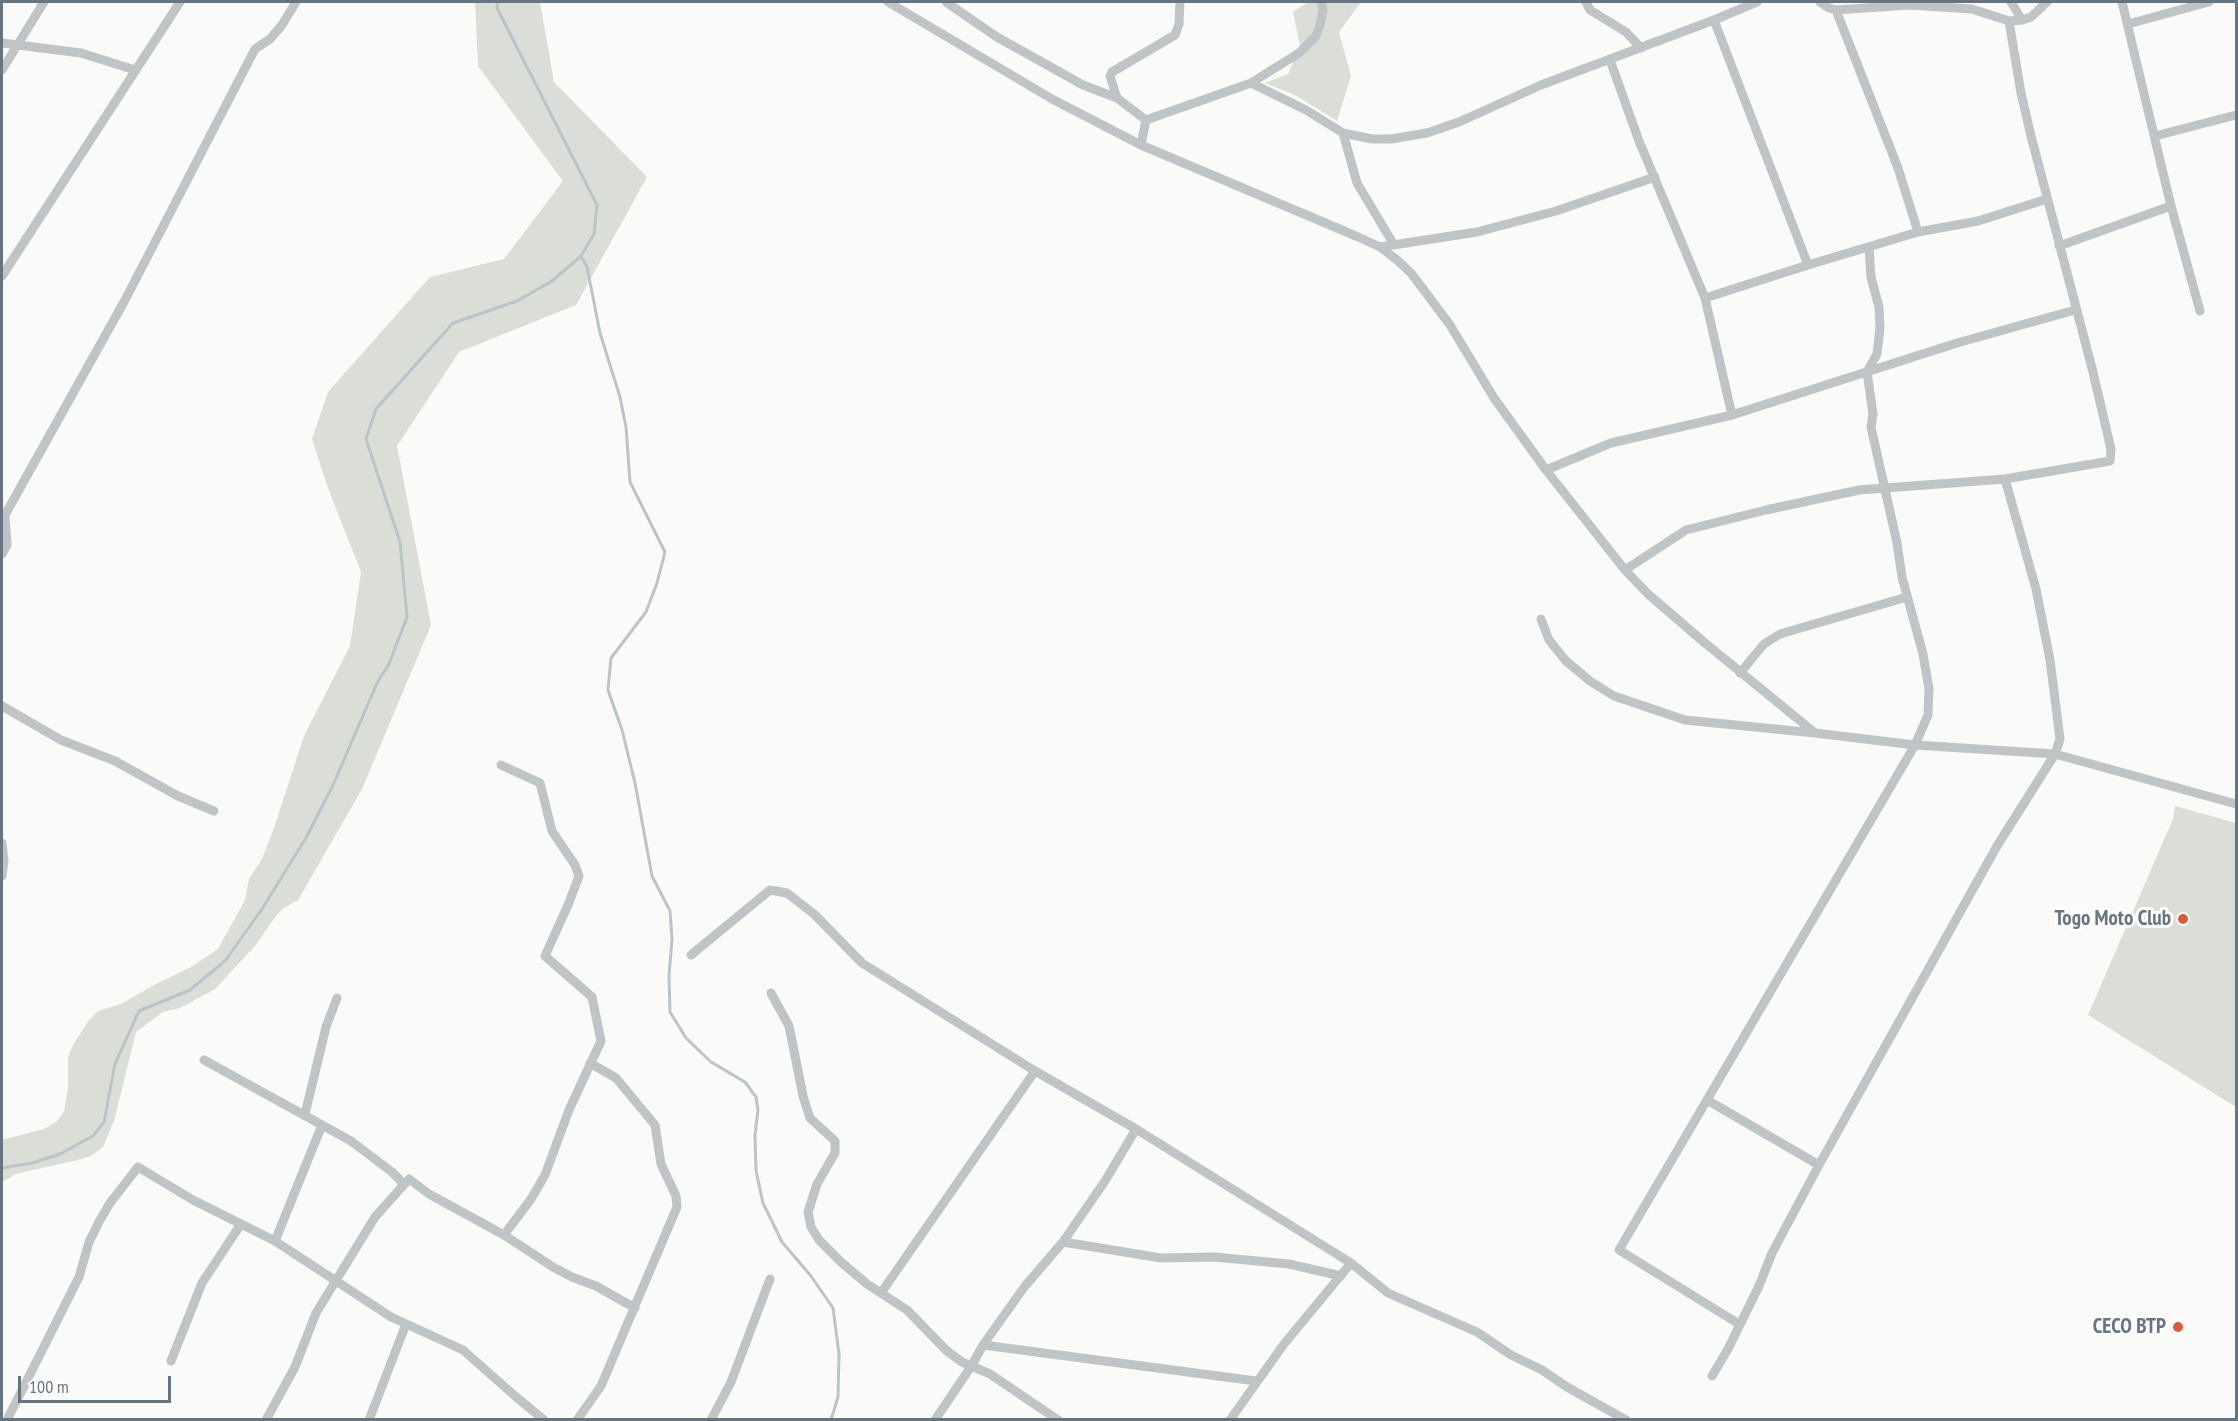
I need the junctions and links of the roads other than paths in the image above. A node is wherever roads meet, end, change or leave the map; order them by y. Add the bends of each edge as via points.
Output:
1 (44, 2) edge
2 (180, 2) edge
3 (296, 2) edge
4 (888, 2) edge
5 (946, 2) edge
6 (1180, 2) edge
7 (1321, 2) edge
8 (1586, 2) edge
9 (1757, 2) edge
10 (1820, 2) edge
11 (2011, 2) edge
12 (2047, 2) edge
13 (2122, 2) edge
14 (2209, 2) edge
15 (902, 6) edge
16 (1843, 7) edge
17 (1714, 20) junction
18 (2022, 20) junction
19 (2009, 21) junction
20 (2128, 24) junction
21 (2, 43) edge
22 (16, 46) junction
23 (1641, 48) junction
24 (1610, 60) junction
25 (2, 70) edge
26 (135, 70) junction
27 (1251, 83) junction
28 (1117, 99) junction
29 (2236, 114) edge
30 (1146, 120) junction
31 (1342, 133) junction
32 (2155, 136) junction
33 (1141, 145) junction
34 (1655, 177) junction
35 (2047, 199) junction
36 (2171, 206) junction
37 (1918, 232) junction
38 (1394, 245) junction
39 (2059, 246) junction
40 (1380, 247) junction
41 (1869, 248) junction
42 (1808, 265) junction
43 (2, 276) edge
44 (1705, 298) junction
45 (2075, 310) junction
46 (2200, 311) dead end
47 (1867, 372) junction
48 (1732, 415) junction
49 (1546, 470) junction
50 (2005, 479) junction
51 (1884, 488) junction
52 (3, 514) edge
53 (2, 554) edge
54 (1625, 570) junction
55 (1907, 597) junction
56 (1540, 619) dead end
57 (1740, 673) junction
58 (2, 706) edge
59 (1815, 733) junction
60 (1915, 745) junction
61 (2055, 754) junction
62 (501, 765) dead end
63 (2236, 804) edge
64 (214, 811) dead end
65 (2, 843) edge
66 (2, 876) edge
67 (691, 956) dead end
68 (771, 993) dead end
69 (337, 998) dead end
70 (204, 1060) dead end
71 (590, 1063) junction
72 (1035, 1071) junction
73 (1707, 1100) junction
74 (305, 1114) junction
75 (322, 1125) junction
76 (1136, 1129) junction
77 (1819, 1165) junction
78 (404, 1184) junction
79 (240, 1224) junction
80 (504, 1235) junction
81 (275, 1240) junction
82 (1063, 1242) junction
83 (1351, 1263) junction
84 (1341, 1276) junction
85 (770, 1279) dead end
86 (338, 1280) junction
87 (881, 1293) junction
88 (635, 1308) junction
89 (406, 1324) junction
90 (1739, 1324) junction
91 (983, 1345) junction
92 (171, 1361) dead end
93 (972, 1365) junction
94 (1712, 1376) dead end
95 (1256, 1381) junction
96 (7, 1419) edge
97 (266, 1419) edge
98 (369, 1419) edge
99 (544, 1419) edge
100 (577, 1419) edge
101 (711, 1419) edge
102 (935, 1419) edge
103 (1058, 1419) edge
104 (1230, 1419) edge
105 (1626, 1419) edge

1 - 22 street
2 - 26 street
3 - 52 street via 270,39 255,49 125,300
4 - 15 street
5 - 28 street via 1011,45
6 - 28 street via 1175,36 1112,72
7 - 27 street via 1323,10 1316,36 1299,53
8 - 23 street via 1590,10 1626,33
9 - 17 street
10 - 16 street
11 - 18 street
12 - 18 street
13 - 20 street
14 - 20 street
15 - 33 street via 1052,99
16 - 19 street via 1918,5 1972,9
16 - 37 street via 1874,112 1898,168
17 - 23 street
17 - 42 street
18 - 19 street
19 - 35 street via 2021,93
20 - 32 street
21 - 22 street
22 - 25 street
22 - 26 street via 81,53
23 - 24 street
24 - 31 street via 1427,133 1372,139
24 - 34 street
26 - 43 street
27 - 30 street
27 - 31 street
28 - 30 street
29 - 32 street
30 - 33 street
31 - 38 street via 1357,183
32 - 36 street
33 - 40 street
34 - 38 street via 1556,211 1477,232
34 - 44 street
35 - 37 street via 1978,221
35 - 39 street
36 - 39 street
36 - 46 street
37 - 41 street
38 - 40 street
39 - 45 street
40 - 49 street via 1411,273
41 - 42 street
41 - 47 street via 1880,328 1876,354
42 - 44 street
44 - 48 street
45 - 47 street
45 - 50 street via 2111,449 2110,461
47 - 48 street
47 - 51 street via 1871,427
48 - 49 street via 1611,443
49 - 54 street
50 - 51 street
50 - 61 street via 2036,589 2050,660 2060,739
51 - 54 street via 1847,492 1686,530
51 - 55 street
52 - 53 street via 7,544
54 - 57 street
55 - 57 street via 1779,634 1764,644
55 - 60 street via 1929,689 1928,715
56 - 59 street via 1549,640 1566,661 1614,696 1685,720
57 - 59 street
58 - 64 street via 61,740 115,761
59 - 60 street
60 - 61 street
60 - 73 street
61 - 63 street
61 - 77 street via 1997,846
62 - 71 street via 540,783 552,831 579,876 545,956 592,997 601,1041
65 - 66 street
67 - 72 street via 770,890 787,892 862,963
68 - 87 street via 789,1026 810,1118 835,1141 835,1153 817,1184 808,1212 811,1227 841,1263
69 - 74 street
70 - 74 street
71 - 80 street via 545,1175
71 - 88 street via 616,1078 655,1125 662,1164 676,1196 675,1217
72 - 76 street
72 - 87 street
73 - 77 street
73 - 90 street via 1619,1250
74 - 75 street
75 - 78 street via 351,1141
75 - 81 street
76 - 82 street
76 - 83 street
77 - 90 street
78 - 80 street via 409,1179
78 - 86 street via 375,1217
79 - 81 street
79 - 92 street via 202,1283
79 - 96 street via 138,1167 100,1220 79,1276
80 - 88 street via 553,1267
81 - 86 street
82 - 84 street via 1161,1258 1214,1257 1289,1264
82 - 91 street via 1025,1286
83 - 84 street
83 - 105 street via 1388,1293 1477,1332
84 - 95 street
85 - 101 street via 731,1382
86 - 89 street
86 - 97 street via 316,1313 295,1368
87 - 93 street via 907,1310 947,1351
88 - 100 street via 601,1386
89 - 98 street
89 - 99 street via 463,1350
90 - 94 street
91 - 93 street
91 - 95 street
93 - 102 street
93 - 103 street
95 - 104 street

